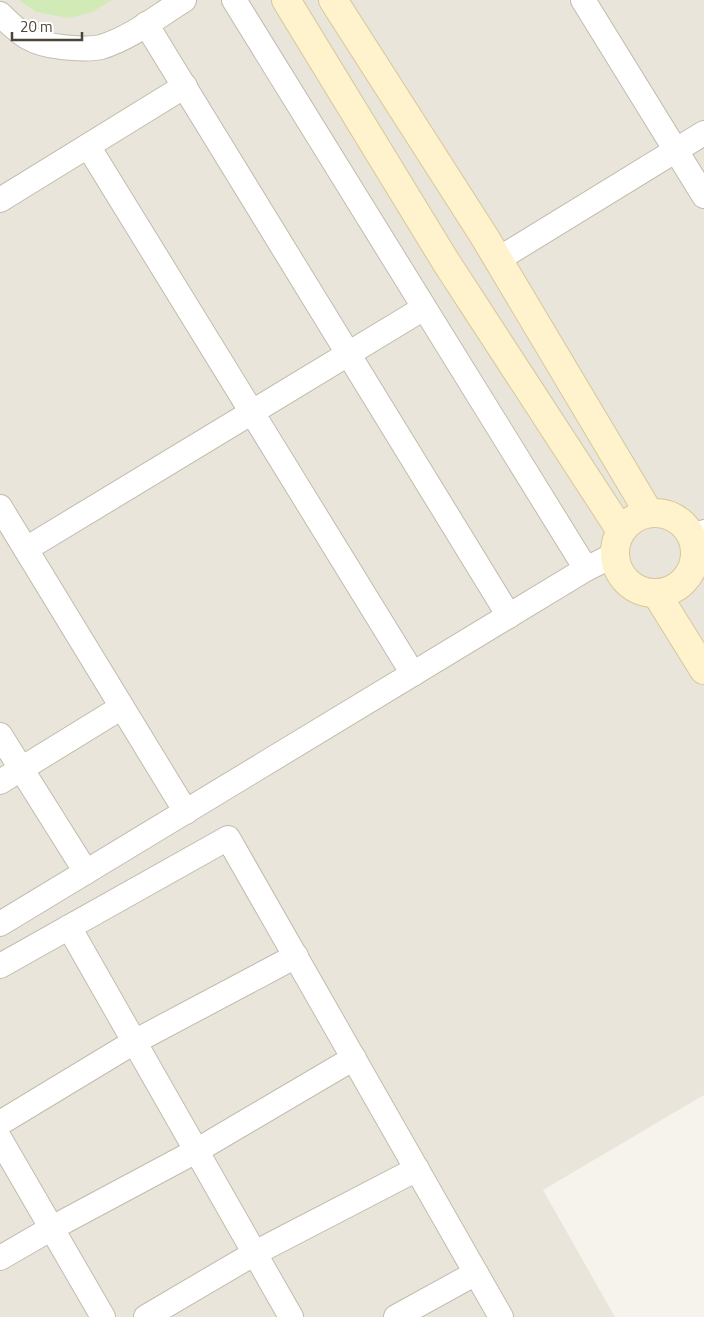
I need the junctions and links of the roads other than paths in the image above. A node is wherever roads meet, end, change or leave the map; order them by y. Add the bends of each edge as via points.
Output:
1 (184, 0) edge
2 (234, 0) edge
3 (286, 0) edge
4 (333, 0) edge
5 (583, 0) edge
6 (0, 14) edge
7 (146, 24) junction
8 (184, 86) junction
9 (704, 133) edge
10 (88, 146) junction
11 (676, 150) junction
12 (704, 196) edge
13 (0, 200) edge
14 (497, 260) junction
15 (424, 308) junction
16 (349, 354) junction
17 (252, 413) junction
18 (0, 507) edge
19 (649, 513) junction
20 (699, 535) edge
21 (618, 543) junction
22 (26, 549) junction
23 (586, 569) junction
24 (699, 572) edge
25 (656, 593) junction
26 (510, 616) junction
27 (704, 670) edge
28 (413, 674) junction
29 (122, 707) junction
30 (0, 735) edge
31 (22, 769) junction
32 (0, 782) edge
33 (186, 812) junction
34 (86, 872) junction
35 (0, 924) edge
36 (69, 927) junction
37 (296, 956) junction
38 (0, 966) edge
39 (134, 1042) junction
40 (354, 1058) junction
41 (0, 1123) edge
42 (0, 1140) edge
43 (196, 1151) junction
44 (417, 1168) junction
45 (52, 1228) junction
46 (255, 1253) junction
47 (0, 1258) edge
48 (476, 1273) junction
49 (103, 1317) edge
50 (146, 1317) edge
51 (291, 1317) edge
52 (396, 1317) edge
53 (501, 1317) edge

1 - 7 street
2 - 15 street
3 - 21 main road
4 - 14 main road
5 - 11 street
6 - 7 street via 30,40 78,48 99,47
7 - 8 street
8 - 10 street
8 - 16 street
9 - 11 street
10 - 13 street
10 - 17 street
11 - 12 street
11 - 14 street
14 - 19 main road
15 - 16 street
15 - 23 street
16 - 17 street
16 - 26 street
17 - 22 street
17 - 28 street
18 - 22 street
19 - 20 main road via 675,517
19 - 21 main road via 628,522
20 - 24 main road via 696,551
21 - 23 street
21 - 25 main road via 617,567 623,578 643,592
22 - 29 street
23 - 26 street
24 - 25 main road via 668,591
25 - 27 main road
26 - 28 street
28 - 33 street
29 - 31 street
29 - 33 street
30 - 31 street
31 - 32 street
31 - 34 street
33 - 34 street
34 - 35 street
36 - 37 street via 228,838
36 - 38 street
36 - 39 street
37 - 39 street
37 - 40 street
39 - 41 street
39 - 43 street
40 - 43 street
40 - 44 street
42 - 45 street
43 - 45 street
43 - 46 street
44 - 46 street
44 - 48 street
45 - 47 street
45 - 49 street
46 - 50 street
46 - 51 street
48 - 52 street
48 - 53 street

